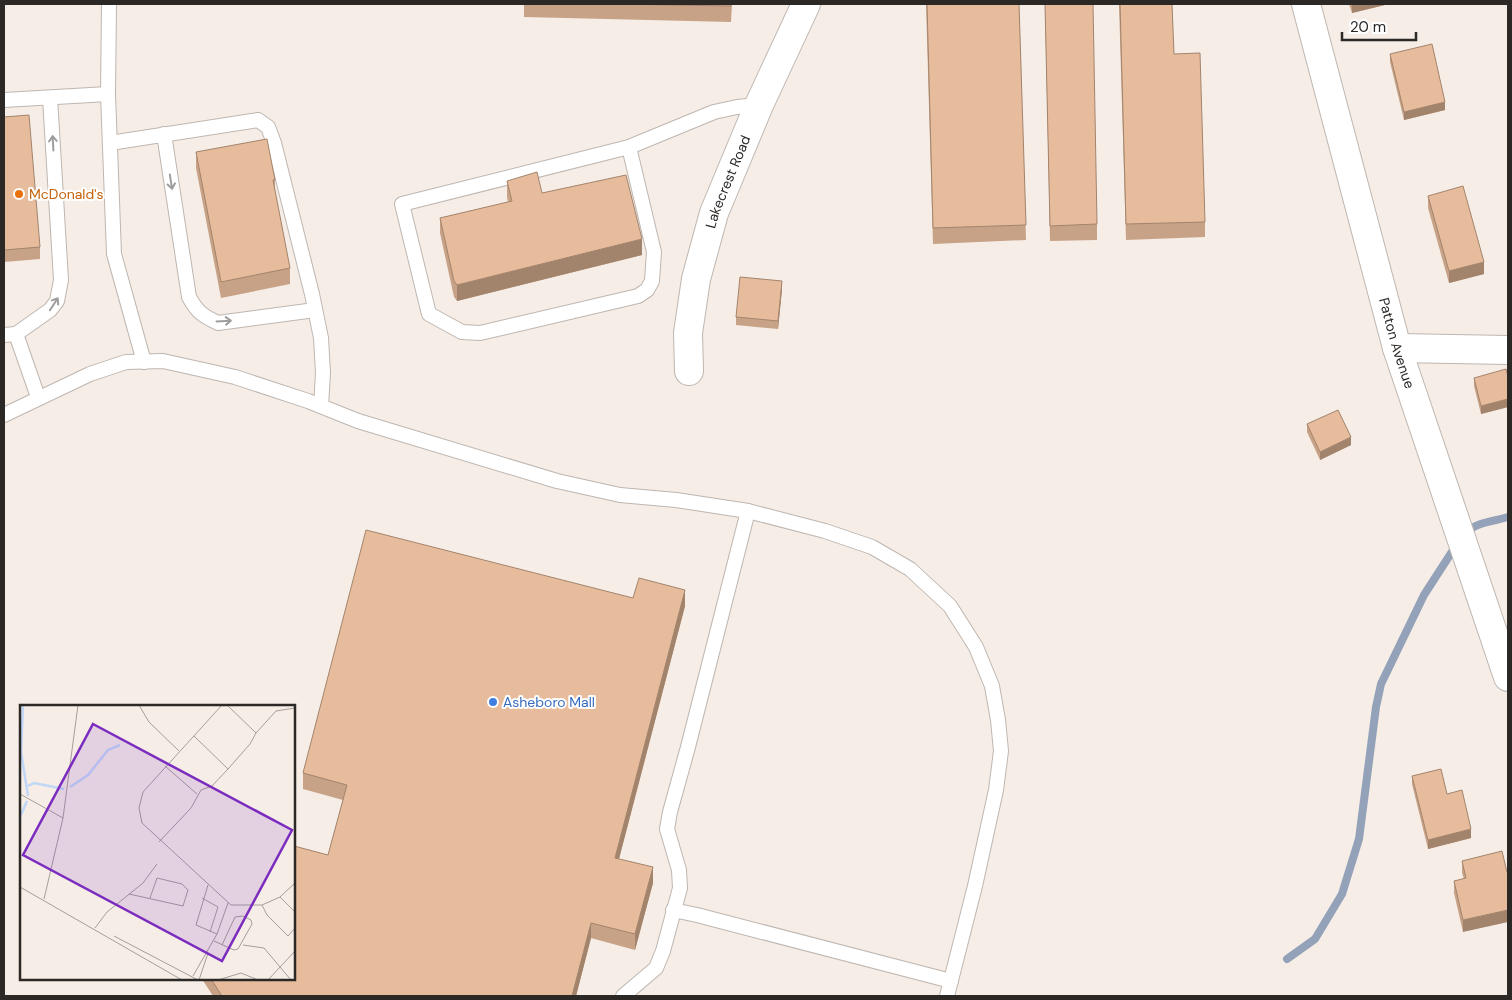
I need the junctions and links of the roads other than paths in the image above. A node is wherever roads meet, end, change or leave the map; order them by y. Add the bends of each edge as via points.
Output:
1 (109, 4) edge
2 (806, 4) edge
3 (1306, 4) edge
4 (108, 94) junction
5 (50, 98) junction
6 (4, 100) edge
7 (759, 105) junction
8 (164, 134) junction
9 (110, 143) junction
10 (629, 147) junction
11 (315, 310) junction
12 (10, 334) edge
13 (1397, 348) junction
14 (1508, 350) edge
15 (144, 362) junction
16 (689, 372) dead end
17 (38, 397) junction
18 (321, 406) junction
19 (4, 415) edge
20 (748, 511) junction
21 (1508, 678) edge
22 (673, 910) junction
23 (951, 981) junction
24 (624, 996) edge
25 (947, 996) edge

1 - 4 lane
2 - 7 street, Lakecrest Road
3 - 13 street, Patton Avenue
4 - 5 lane
4 - 9 lane
5 - 6 lane
12 -> 5 lane via 50,310 60,291
7 - 10 lane via 714,112
7 - 16 street, Lakecrest Road via 714,213 696,279 688,333
8 - 9 lane
8 - 11 lane via 258,120 268,127
8 -> 11 lane via 189,297 195,308 218,323
9 - 15 lane via 114,254
10 - 10 lane via 402,204 429,314 462,332 480,333 638,296 647,290 652,281 654,252
11 - 18 lane via 321,338
12 - 17 lane
13 - 14 street
13 - 21 street, Patton Avenue
15 - 17 lane via 126,362
15 - 18 lane via 163,361 235,377
17 - 19 lane
18 - 20 lane via 358,421 557,481 620,495
20 - 22 lane via 670,812 667,830 679,870 680,888
20 - 23 lane via 872,547 910,568 950,606 976,647 992,686 1001,751 996,790
22 - 23 lane
22 - 24 lane via 656,968
23 - 25 lane

